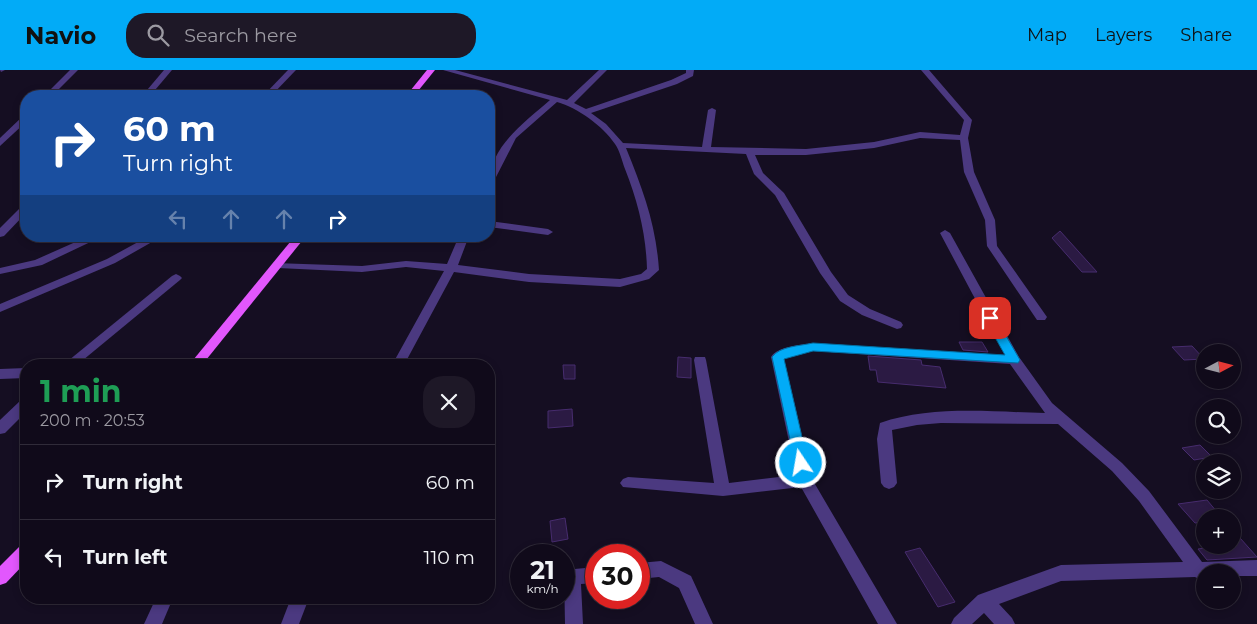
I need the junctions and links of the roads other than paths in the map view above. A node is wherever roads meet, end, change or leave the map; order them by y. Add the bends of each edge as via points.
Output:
1 (74, 70) edge
2 (168, 70) edge
3 (292, 70) edge
4 (431, 70) edge
5 (447, 70) edge
6 (603, 70) edge
7 (690, 70) edge
8 (925, 70) edge
9 (54, 90) edge
10 (151, 90) edge
11 (273, 90) edge
12 (415, 90) edge
13 (555, 100) junction
14 (568, 103) junction
15 (712, 110) dead end
16 (586, 112) junction
17 (20, 124) edge
18 (16, 128) junction
19 (20, 128) edge
20 (964, 138) junction
21 (0, 143) edge
22 (620, 145) junction
23 (706, 150) junction
24 (749, 152) junction
25 (495, 170) edge
26 (20, 214) edge
27 (495, 225) edge
28 (548, 232) dead end
29 (945, 233) dead end
30 (0, 234) edge
31 (85, 242) edge
32 (147, 242) edge
33 (296, 242) edge
34 (462, 242) edge
35 (278, 265) junction
36 (451, 268) junction
37 (0, 271) edge
38 (176, 278) dead end
39 (0, 308) edge
40 (1041, 317) dead end
41 (897, 325) dead end
42 (76, 359) edge
43 (200, 359) edge
44 (401, 359) edge
45 (700, 360) dead end
46 (1014, 360) junction
47 (20, 373) edge
48 (0, 374) edge
49 (20, 410) edge
50 (1059, 419) junction
51 (0, 429) edge
52 (805, 480) junction
53 (889, 482) dead end
54 (628, 484) dead end
55 (723, 490) junction
56 (20, 557) edge
57 (1196, 567) edge
58 (1257, 568) edge
59 (1241, 569) edge
60 (650, 570) edge
61 (1196, 571) edge
62 (0, 577) edge
63 (984, 601) junction
64 (161, 604) edge
65 (298, 604) edge
66 (572, 609) edge
67 (153, 624) edge
68 (290, 624) edge
69 (574, 624) edge
70 (704, 624) edge
71 (888, 624) edge
72 (960, 624) edge
73 (1006, 624) edge

1 - 9 street
2 - 10 street
3 - 11 street
4 - 12 main road
5 - 13 street
6 - 14 street
7 - 16 street via 690,74 674,82
8 - 20 street via 968,120
13 - 14 street
13 - 25 street via 512,137
14 - 16 street
15 - 23 street
16 - 22 street
17 - 18 street
18 - 19 street
18 - 21 street
20 - 24 street via 920,135 806,152
20 - 40 street via 968,172 990,220 992,246
22 - 23 street
22 - 36 street via 642,200 652,248 653,270 645,277 620,283 529,278
23 - 24 street
24 - 41 street via 759,174 779,193 826,274 844,298
26 - 30 street
27 - 28 street
29 - 46 street
31 - 37 street via 38,263
32 - 39 street via 111,262
33 - 35 main road
34 - 36 street
35 - 36 street via 354,269 406,264
35 - 43 main road
36 - 44 street
38 - 42 street
45 - 55 street
46 - 50 street
46 - 52 street via 813,347 777,357
47 - 48 street
49 - 51 street
50 - 53 street via 892,422 885,427 884,439
50 - 57 street via 1117,467 1144,496
52 - 55 street
52 - 71 street
54 - 55 street
56 - 62 main road
58 - 59 street
60 - 70 street via 661,569 685,582
61 - 63 street via 1061,573
63 - 72 street
63 - 73 street
64 - 67 street
65 - 68 street
66 - 69 street

